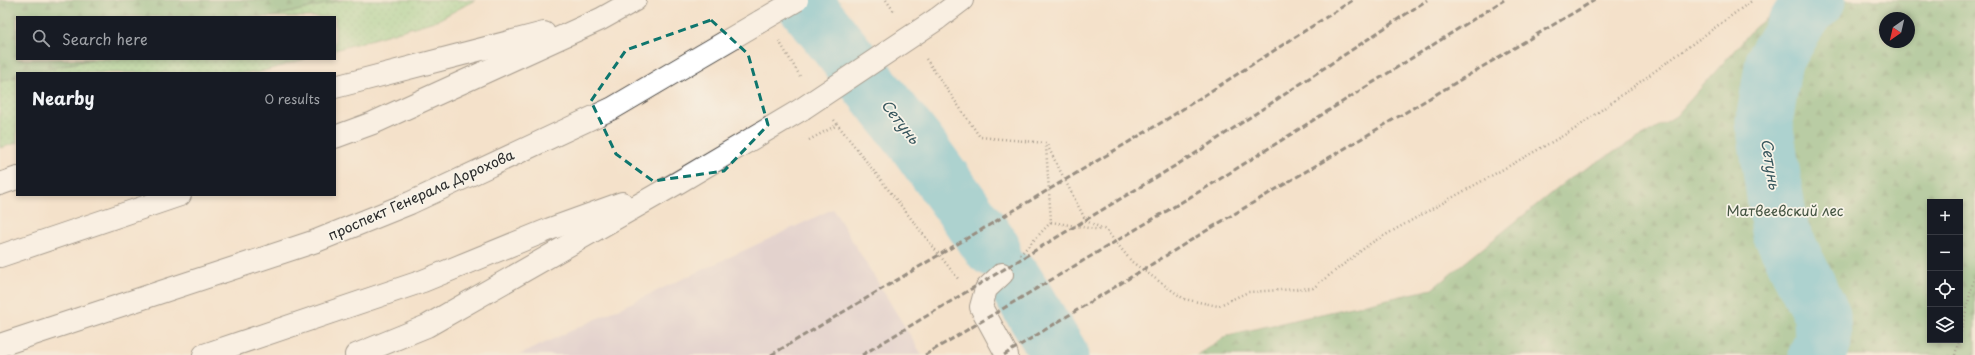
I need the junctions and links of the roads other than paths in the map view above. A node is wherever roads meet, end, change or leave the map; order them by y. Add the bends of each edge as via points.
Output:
1 (635, 0) edge
2 (797, 0) edge
3 (962, 0) edge
4 (601, 18) junction
5 (336, 87) edge
6 (336, 137) edge
7 (16, 178) edge
8 (679, 182) junction
9 (0, 184) edge
10 (177, 196) edge
11 (0, 256) edge
12 (1002, 274) road end
13 (0, 345) edge
14 (204, 355) edge
15 (356, 355) edge
16 (1007, 355) edge

1 - 4 main road
2 - 13 main road, проспект Генерала Дорохова, bridge via 613,108 410,203 316,241
3 - 8 main road, bridge via 802,109
4 - 5 main road
4 - 6 main road
7 - 9 main road
8 - 14 main road via 550,229 424,281
8 - 15 main road via 427,326
10 - 11 main road
12 - 16 main road via 984,298

